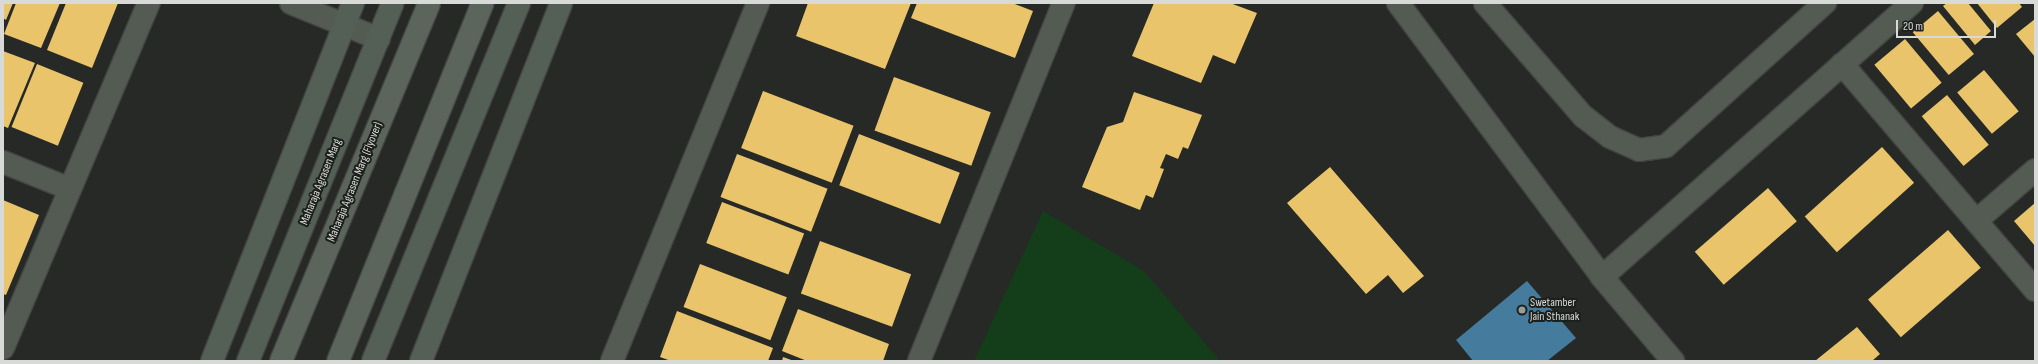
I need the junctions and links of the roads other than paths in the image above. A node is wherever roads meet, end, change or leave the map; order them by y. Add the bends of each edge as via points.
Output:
1 (148, 3) edge
2 (292, 3) edge
3 (353, 3) edge
4 (393, 3) edge
5 (429, 3) edge
6 (483, 3) edge
7 (519, 3) edge
8 (561, 3) edge
9 (758, 3) edge
10 (1064, 3) edge
11 (1398, 3) edge
12 (1485, 3) edge
13 (1825, 3) edge
14 (1912, 3) edge
15 (345, 24) junction
16 (379, 39) junction
17 (1842, 64) junction
18 (3, 162) edge
19 (2035, 170) edge
20 (70, 189) junction
21 (1976, 221) junction
22 (1602, 277) junction
23 (2035, 290) edge
24 (3, 348) edge
25 (212, 361) edge
26 (248, 361) edge
27 (281, 361) edge
28 (338, 361) edge
29 (373, 361) edge
30 (421, 361) edge
31 (612, 361) edge
32 (919, 361) edge
33 (1673, 361) edge

1 - 20 street
2 - 15 street
3 - 15 main road
4 - 16 main road, Maharaja Agrasen Marg
5 - 27 main road, Maharaja Agrasen Marg (Flyover)
6 - 28 main road
7 - 29 main road
8 - 30 main road
9 - 31 street
10 - 32 street
11 - 22 street
12 - 13 street via 1583,116 1610,137 1640,150 1666,146
14 - 17 street
15 - 16 street
15 - 25 main road
16 - 26 main road, Maharaja Agrasen Marg
17 - 21 street
17 - 22 street
18 - 20 street
19 - 21 street
20 - 24 street
21 - 23 street
22 - 33 street

